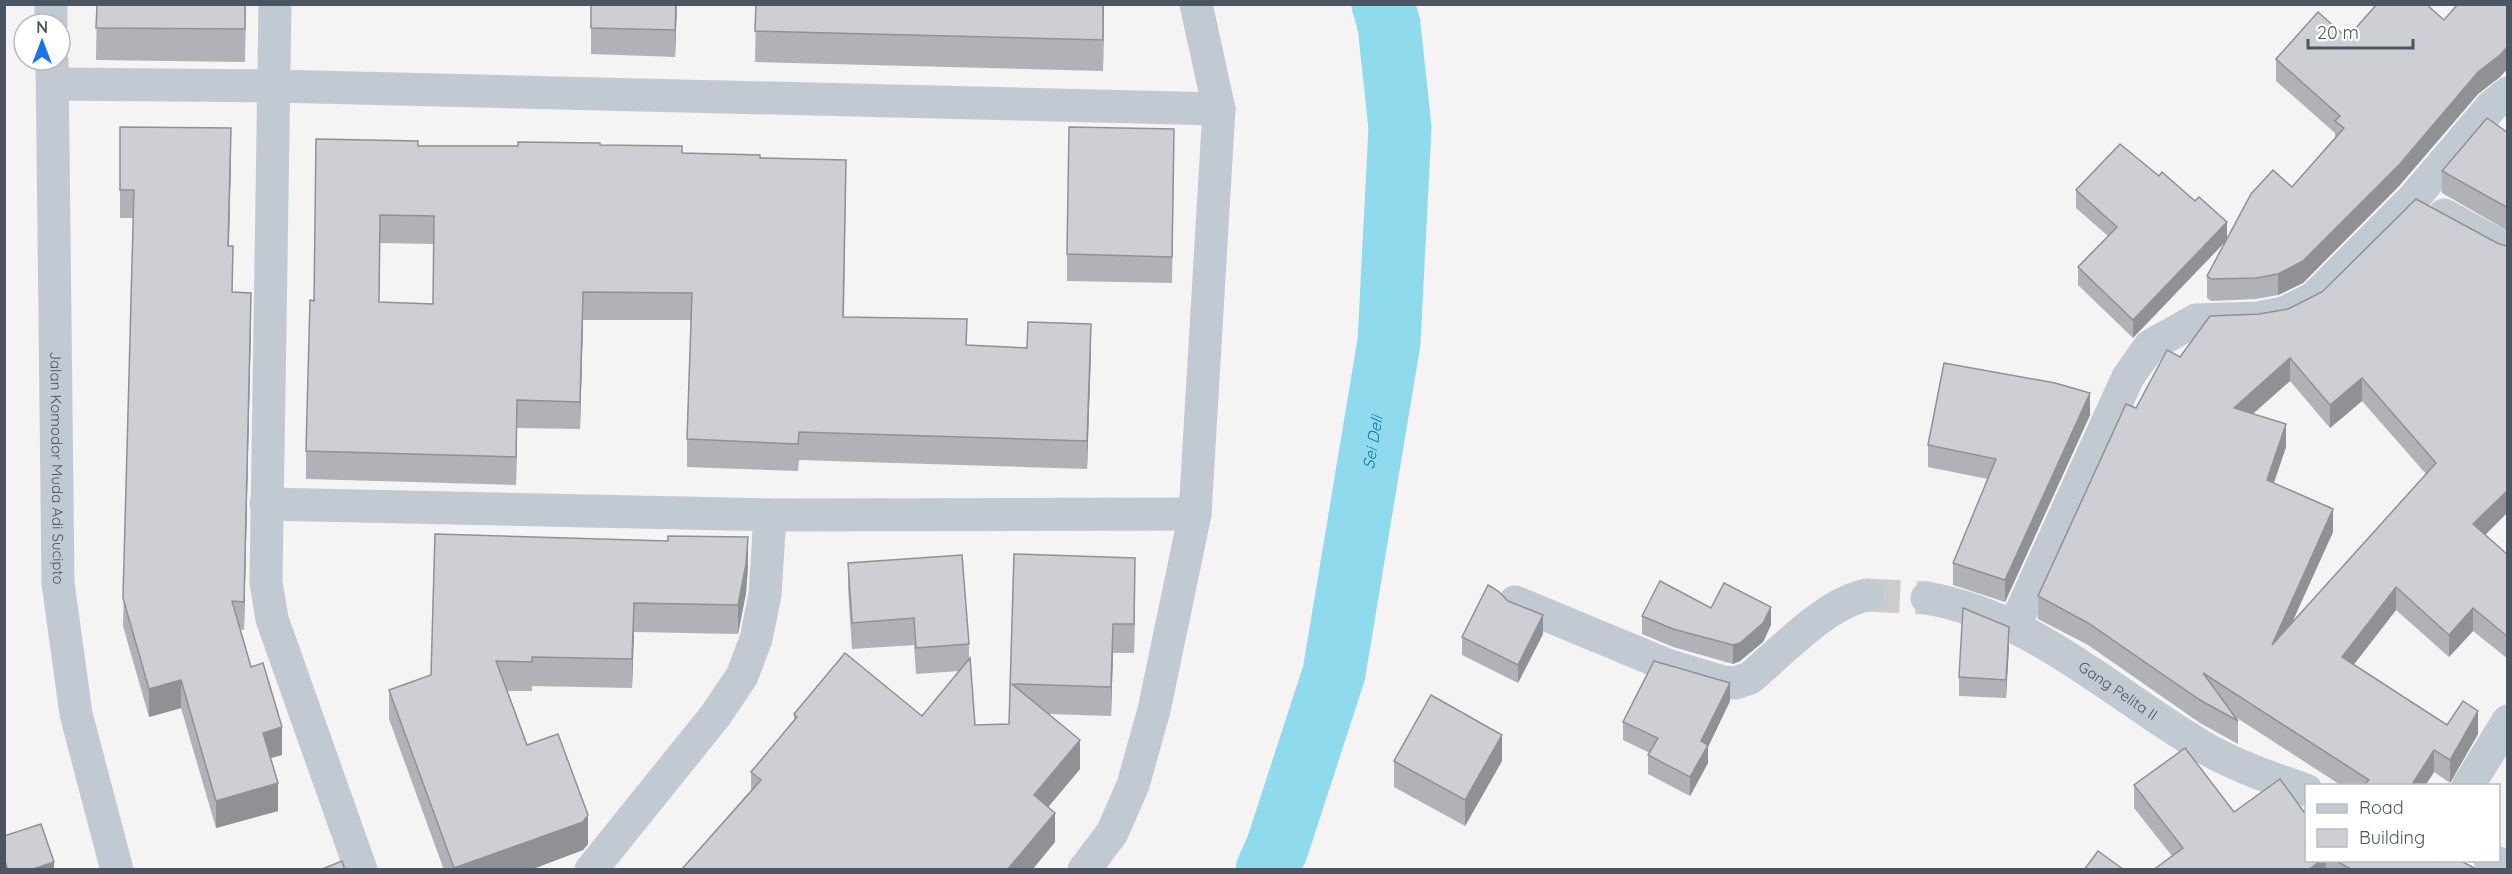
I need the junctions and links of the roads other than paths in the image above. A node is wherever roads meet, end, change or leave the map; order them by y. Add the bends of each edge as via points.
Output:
1 (275, 4) edge
2 (1196, 4) edge
3 (52, 72) edge
4 (274, 86) junction
5 (2508, 93) edge
6 (1219, 109) junction
7 (2413, 199) junction
8 (2508, 250) edge
9 (266, 504) junction
10 (1196, 514) junction
11 (770, 515) junction
12 (1868, 595) tunnel mouth
13 (1927, 598) tunnel mouth
14 (1515, 602) edge
15 (2015, 625) junction
16 (2508, 721) edge
17 (2469, 784) edge
18 (2305, 789) edge
19 (2493, 862) edge
20 (2508, 867) edge
21 (117, 870) edge
22 (361, 870) edge
23 (591, 870) edge
24 (1084, 870) edge

1 - 4 street
2 - 6 street
3 - 4 street
3 - 21 street, Jalan Komodor Muda Adi Sucipto via 58,583 76,714
4 - 6 street
4 - 9 street
5 - 7 street via 2492,106
6 - 10 street
7 - 8 street
7 - 15 street via 2314,298 2284,313 2258,318 2196,320 2150,346 2128,377
9 - 11 street
9 - 22 street via 266,582 272,619
10 - 11 street
10 - 24 street via 1154,710 1133,785 1112,833
11 - 23 street via 765,595 756,639 742,676 715,716
12 - 14 street via 1834,609 1745,681 1723,682 1667,665
13 - 15 street, Gang Pelita II
15 - 18 street, Gang Pelita II via 2191,740 2244,769
16 - 17 street
19 - 20 street

